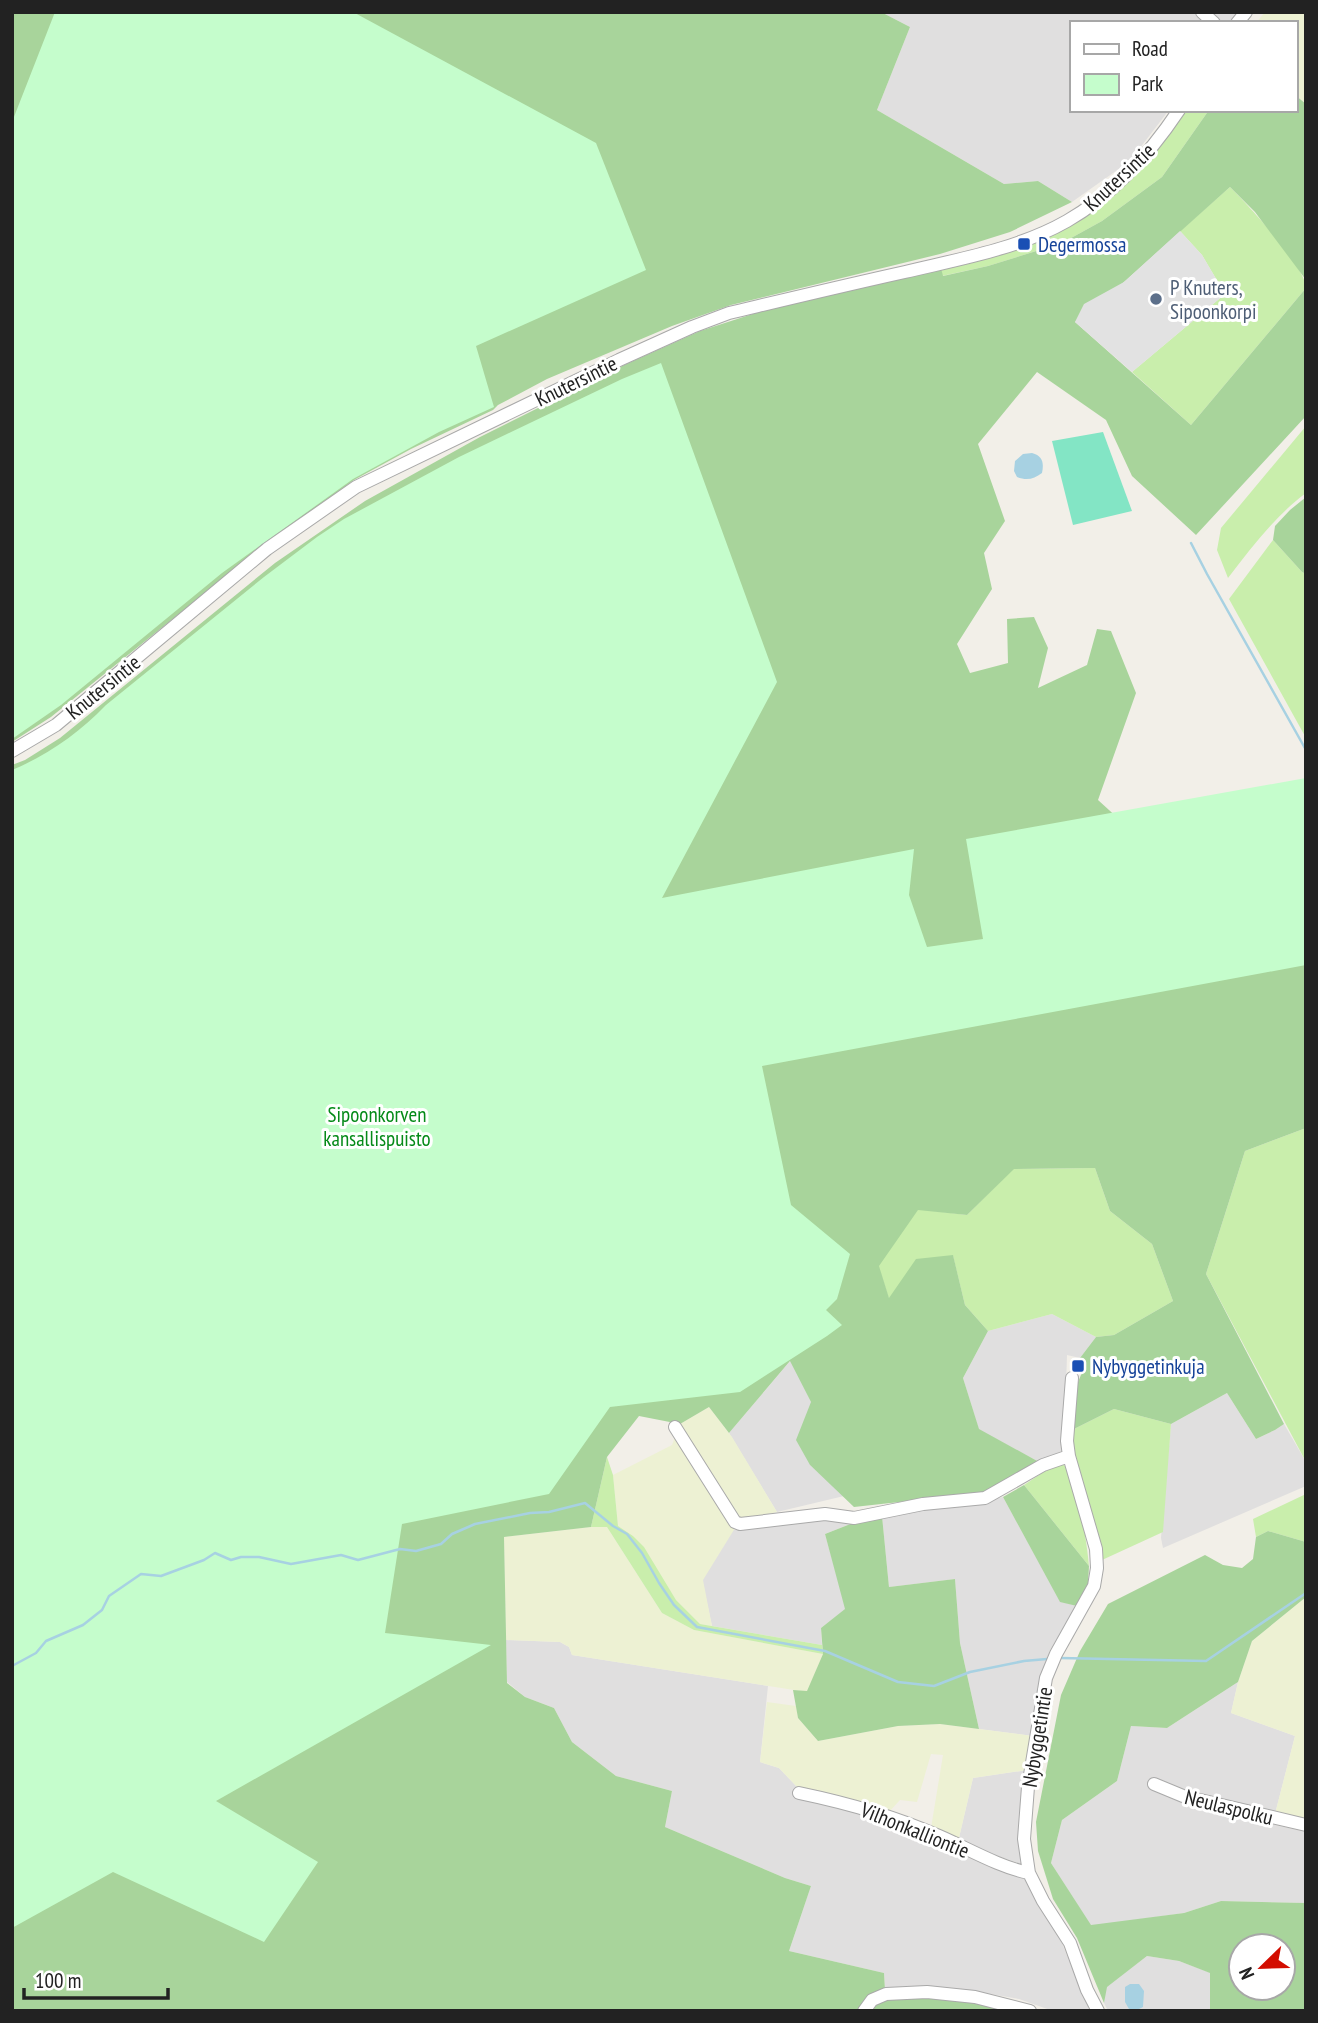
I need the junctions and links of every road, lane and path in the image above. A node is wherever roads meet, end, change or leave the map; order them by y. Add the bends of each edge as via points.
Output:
1 (1178, 112) edge
2 (12, 751) edge
3 (1072, 1378) dead end
4 (675, 1427) dead end
5 (1069, 1456) junction
6 (1154, 1784) dead end
7 (799, 1793) dead end
8 (1306, 1825) edge
9 (1029, 1872) junction
10 (864, 2011) edge
11 (1030, 2011) edge
12 (1098, 2011) edge

1 - 2 street, Knutersintie via 1156,145 1123,178 1100,199 1056,226 1004,247 729,313 356,487 267,550 56,725
3 - 5 street, Nybyggetintie
4 - 5 street via 740,1524 825,1514 854,1518 985,1498 1043,1465
5 - 9 street, Nybyggetintie via 1096,1549 1097,1568 1094,1586 1046,1678 1027,1801 1024,1839
6 - 8 street, Neulaspolku via 1183,1796
7 - 9 street, Vilhonkalliontie via 875,1812
9 - 12 street, Nybyggetintie via 1070,1943
10 - 11 street via 872,2000 886,1994 927,1992 975,1997

